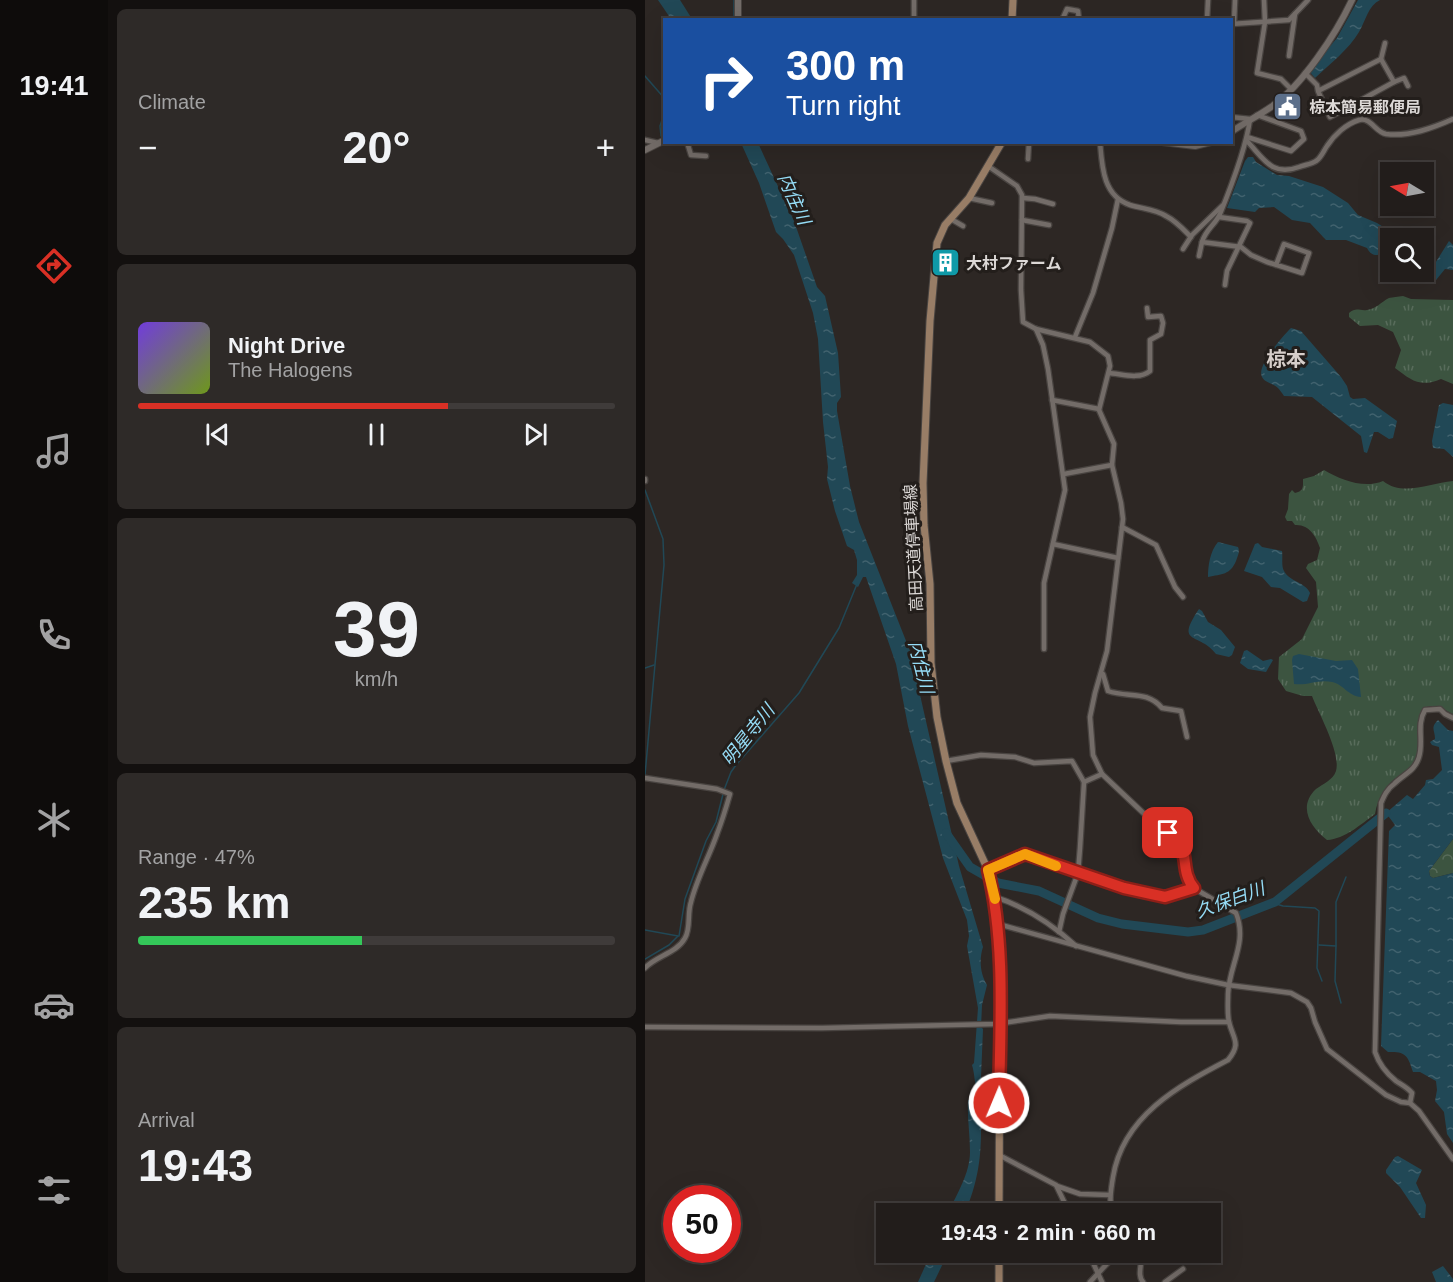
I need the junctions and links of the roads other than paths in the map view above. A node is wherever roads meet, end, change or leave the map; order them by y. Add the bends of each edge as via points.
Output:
1 (738, 0) edge
2 (913, 0) edge
3 (1013, 0) edge
4 (1208, 0) edge
5 (1235, 0) edge
6 (1264, 0) edge
7 (1308, 0) edge
8 (1352, 0) edge
9 (1295, 14) junction
10 (738, 18) edge
11 (914, 18) edge
12 (1012, 18) edge
13 (1063, 18) edge
14 (1079, 18) edge
15 (1207, 18) edge
16 (1265, 22) junction
17 (1233, 24) edge
18 (1385, 43) dead end
19 (1289, 56) dead end
20 (1381, 59) junction
21 (1305, 73) junction
22 (1394, 82) junction
23 (1408, 86) dead end
24 (1291, 89) junction
25 (1318, 92) junction
26 (1257, 115) junction
27 (1233, 117) edge
28 (1250, 119) junction
29 (1453, 119) edge
30 (1233, 131) edge
31 (1247, 139) junction
32 (645, 141) edge
33 (661, 141) edge
34 (688, 144) edge
35 (1001, 144) edge
36 (1029, 144) edge
37 (1101, 144) edge
38 (1178, 144) edge
39 (1203, 144) edge
40 (645, 150) edge
41 (706, 156) dead end
42 (1028, 159) dead end
43 (988, 166) junction
44 (969, 198) junction
45 (1023, 198) junction
46 (1118, 199) junction
47 (992, 203) dead end
48 (1053, 204) dead end
49 (1222, 206) junction
50 (1219, 217) junction
51 (951, 219) junction
52 (1022, 220) junction
53 (1049, 225) dead end
54 (963, 226) dead end
55 (1191, 237) junction
56 (1202, 242) junction
57 (1239, 247) junction
58 (1183, 249) dead end
59 (1199, 256) dead end
60 (1276, 265) dead end
61 (1225, 285) dead end
62 (1147, 308) dead end
63 (1036, 329) junction
64 (1075, 337) junction
65 (1109, 373) junction
66 (1052, 400) junction
67 (1099, 409) junction
68 (1111, 465) junction
69 (1064, 474) junction
70 (1122, 528) junction
71 (1053, 544) junction
72 (1119, 558) junction
73 (1183, 597) dead end
74 (1044, 649) dead end
75 (1102, 671) junction
76 (1453, 718) edge
77 (1187, 738) dead end
78 (946, 760) junction
79 (1102, 774) junction
80 (645, 778) edge
81 (1084, 782) junction
82 (988, 870) junction
83 (1078, 873) junction
84 (1194, 888) junction
85 (995, 897) junction
86 (998, 924) junction
87 (1059, 932) junction
88 (1078, 948) junction
89 (645, 968) edge
90 (1228, 985) junction
91 (1229, 1022) junction
92 (998, 1023) junction
93 (645, 1027) edge
94 (1410, 1103) junction
95 (999, 1155) junction
96 (1453, 1159) edge
97 (1056, 1185) junction
98 (1110, 1195) junction
99 (999, 1203) edge
100 (1065, 1203) edge
101 (1111, 1203) edge
102 (999, 1263) edge
103 (1093, 1263) edge
104 (1108, 1263) edge
105 (1141, 1263) edge
106 (1183, 1269) dead end
107 (1098, 1274) junction
108 (999, 1282) edge
109 (1091, 1282) edge
110 (1102, 1282) edge
111 (1143, 1282) edge
112 (1165, 1282) edge

1 - 10 street
2 - 11 street
3 - 12 main road
4 - 15 street
5 - 17 street
6 - 16 street
7 - 9 street
8 - 21 street via 1337,30
9 - 16 street via 1289,20
9 - 19 street
13 - 14 street via 1067,9 1078,11
16 - 17 street
16 - 24 street via 1257,74 1281,79
18 - 20 street
20 - 22 street
20 - 25 street
21 - 24 street
21 - 25 street via 1317,85
22 - 23 street via 1404,78
22 - 25 street via 1330,117
24 - 26 street
26 - 28 street
26 - 31 street via 1301,131 1304,139 1291,151
27 - 28 street
28 - 30 street
28 - 31 street
29 - 31 street via 1439,127 1385,134 1360,120 1330,140 1317,161 1288,171 1270,165
31 - 49 street
32 - 33 street
33 - 40 street
34 - 41 street via 691,155
35 - 43 main road, 高田天道停車場線
36 - 42 street
37 - 46 street via 1104,178
38 - 39 street
43 - 44 main road, 高田天道停車場線
43 - 45 street via 1017,186
44 - 47 street
44 - 51 main road, 高田天道停車場線
45 - 48 street
45 - 52 street
46 - 55 street via 1165,215
46 - 64 street via 1093,293
49 - 50 street
49 - 55 street
50 - 56 street
50 - 57 street via 1247,220
51 - 54 street
51 - 78 main road, 高田天道停車場線 via 940,235 935,257 923,483 931,663
52 - 53 street
52 - 63 street via 1021,314 1023,322
55 - 58 street
56 - 57 street
56 - 59 street
57 - 60 street via 1267,262 1302,273 1309,253 1284,244
57 - 61 street
62 - 65 street via 1148,317 1161,316 1163,323 1161,334 1150,340 1151,371 1130,376
63 - 64 street
63 - 66 street via 1043,345
64 - 65 street via 1095,345 1108,356
65 - 67 street
66 - 67 street
66 - 69 street
67 - 68 street via 1114,444
68 - 69 street
68 - 70 street via 1121,503
69 - 71 street via 1065,496
70 - 72 street
70 - 73 street via 1156,545
71 - 72 street
71 - 74 street via 1044,584
72 - 75 street
75 - 77 street via 1108,691 1152,698 1162,708 1181,711
75 - 79 street via 1090,717 1093,755
76 - 94 street via 1440,709 1425,711 1420,722 1420,755 1416,765 1390,787 1381,803 1375,1052 1381,1066 1410,1090
78 - 81 street via 981,755 1015,757 1034,763 1072,761
78 - 82 main road, 高田天道停車場線 via 957,803
79 - 81 street
79 - 84 street via 1179,842 1185,873
80 - 89 street via 730,794 690,904 685,938
81 - 83 street
82 - 83 street via 1025,854
82 - 85 main road, 高田天道停車場線
83 - 84 street via 1165,897
83 - 87 street
84 - 90 street via 1236,913 1240,922 1241,938
85 - 86 main road, 高田天道停車場線
85 - 87 street via 1038,916
86 - 88 street
86 - 92 main road, 高田天道停車場線
87 - 88 street
88 - 90 street
90 - 91 street
90 - 94 street via 1300,997 1311,1008 1327,1049 1386,1095
91 - 92 street via 1050,1016
91 - 98 street via 1235,1037 1234,1053 1177,1089 1131,1130 1122,1145
92 - 93 street via 822,1028
92 - 95 main road, 高田天道停車場線
94 - 96 street
95 - 97 street
95 - 99 main road, 高田天道停車場線
97 - 98 street via 1080,1194
97 - 100 street
98 - 101 street
102 - 108 main road
103 - 107 street
104 - 107 street
105 - 111 street
106 - 112 street
107 - 109 street
107 - 110 street

